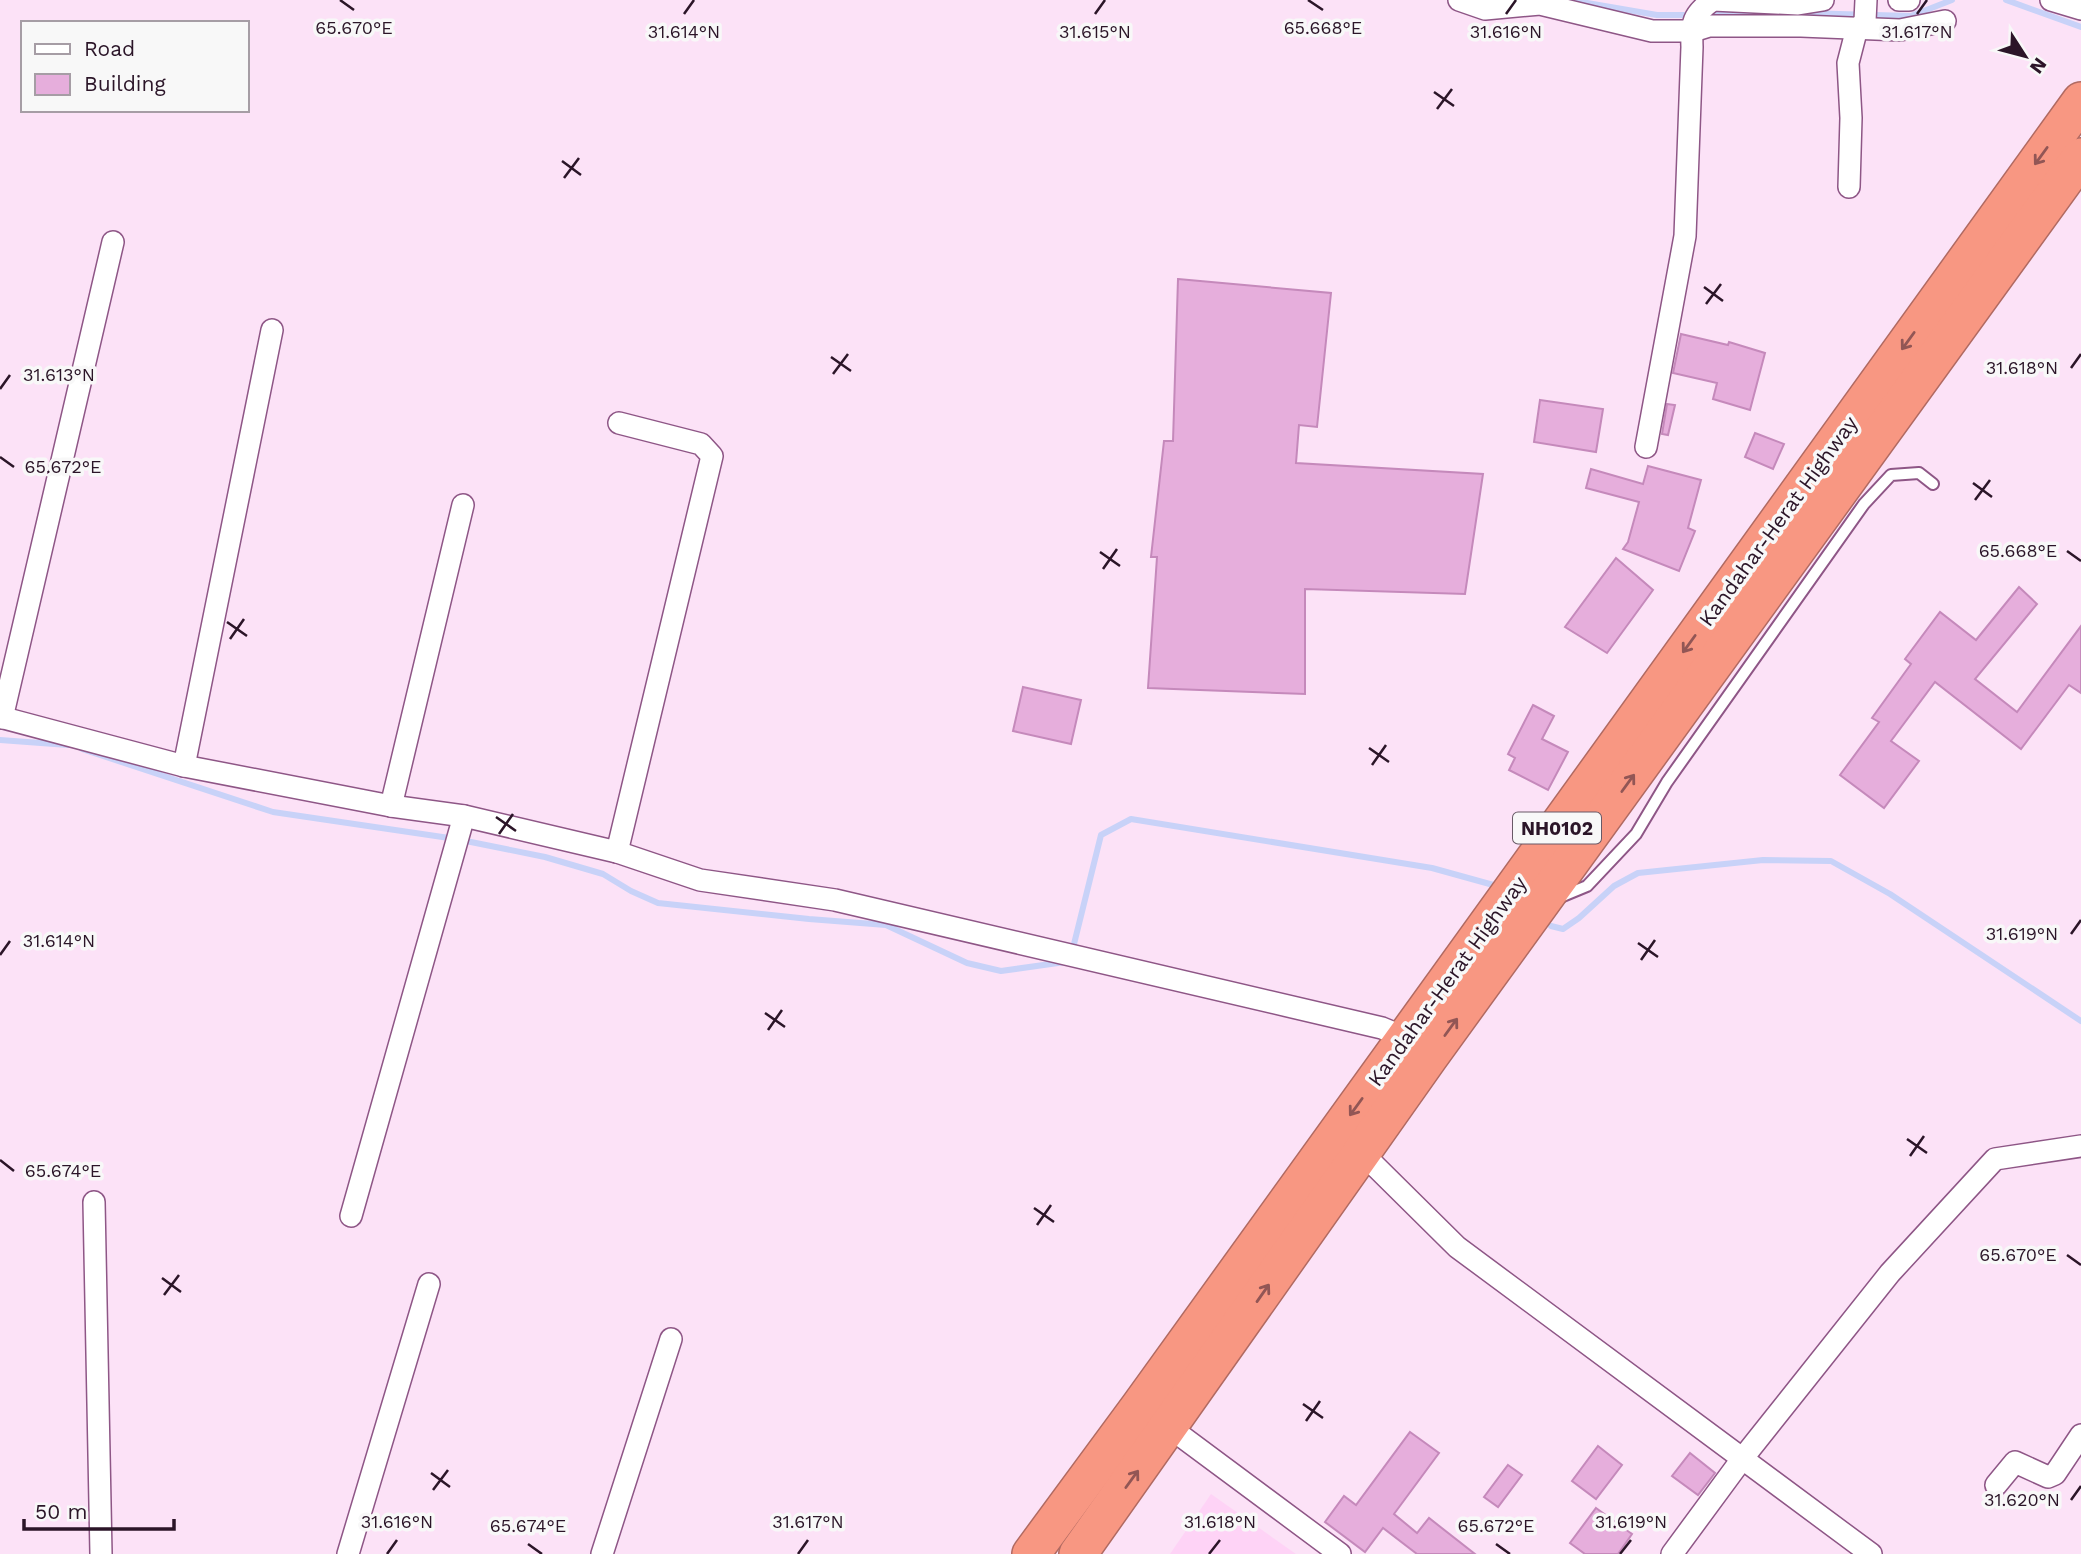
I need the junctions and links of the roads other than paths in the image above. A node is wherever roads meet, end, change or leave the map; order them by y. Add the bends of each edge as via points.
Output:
1 (1459, 0) edge
2 (1824, 0) edge
3 (1899, 0) edge
4 (1909, 0) edge
5 (2051, 0) edge
6 (2081, 9) edge
7 (1864, 14) edge
8 (1695, 21) junction
9 (1945, 21) dead end
10 (2081, 101) edge
11 (2081, 157) edge
12 (1849, 187) dead end
13 (113, 242) dead end
14 (272, 330) dead end
15 (619, 423) dead end
16 (1858, 437) junction
17 (1646, 447) dead end
18 (1933, 484) dead end
19 (463, 505) dead end
20 (1, 718) edge
21 (184, 766) junction
22 (391, 806) junction
23 (460, 831) junction
24 (617, 852) junction
25 (1539, 906) junction
26 (1418, 1047) junction
27 (2081, 1146) edge
28 (1362, 1153) junction
29 (94, 1202) dead end
30 (351, 1216) dead end
31 (429, 1284) dead end
32 (671, 1339) dead end
33 (1169, 1427) junction
34 (2081, 1435) edge
35 (1742, 1459) junction
36 (1996, 1485) dead end
37 (1067, 1505) junction
38 (1099, 1525) junction
39 (101, 1554) edge
40 (348, 1554) edge
41 (602, 1554) edge
42 (1031, 1554) edge
43 (1078, 1554) edge
44 (1340, 1554) edge
45 (1672, 1554) edge
46 (1871, 1554) edge

1 - 8 street via 1485,9 1540,4 1651,31
2 - 8 street via 1798,4 1713,0
3 - 4 street
5 - 6 street
7 - 8 street via 1709,26
7 - 9 street via 1900,30
7 - 12 street via 1848,63
8 - 17 street via 1685,236
10 -> 16 highway, Kandahar-Herat Highway / NH0102
11 - 16 highway, Kandahar-Herat Highway / NH0102
13 - 20 street
14 - 21 street
15 - 24 street via 701,444 712,456
25 -> 16 highway, Kandahar-Herat Highway / NH0102
16 -> 26 highway, Kandahar-Herat Highway / NH0102
18 - 25 lane via 1919,474 1891,475 1864,504 1729,692 1636,834 1587,886
19 - 22 street
20 - 21 street
21 - 22 street
22 - 23 street
23 - 24 street
23 - 30 street
24 - 26 street via 700,880 835,900 1382,1028
26 -> 25 highway, Kandahar-Herat Highway / NH0102
26 - 28 highway, Kandahar-Herat Highway / NH0102
26 -> 37 highway, Kandahar-Herat Highway / NH0102
27 - 35 street via 1995,1159 1890,1273
33 -> 28 highway, Kandahar-Herat Highway / NH0102
28 - 35 street via 1457,1247
29 - 39 street
31 - 40 street
32 - 41 street
38 -> 33 highway, Kandahar-Herat Highway / NH0102
33 - 44 street
34 - 36 street via 2055,1474 2048,1477 2015,1462
35 - 45 street
35 - 46 street
37 - 38 highway
37 - 42 highway, Kandahar-Herat Highway / NH0102
38 - 43 highway, Kandahar-Herat Highway / NH0102

